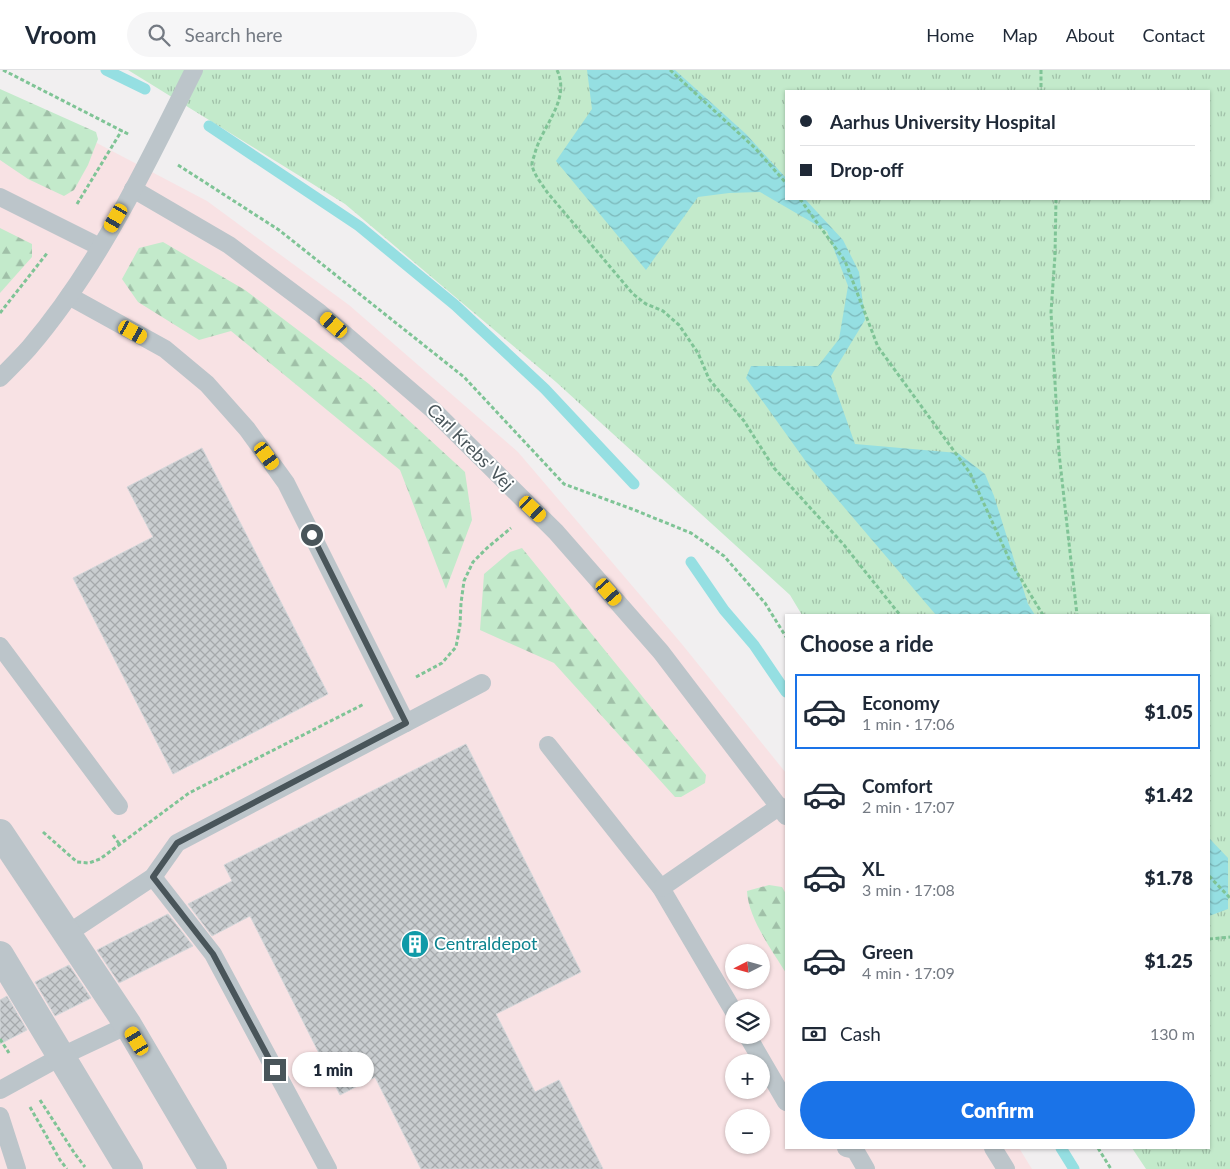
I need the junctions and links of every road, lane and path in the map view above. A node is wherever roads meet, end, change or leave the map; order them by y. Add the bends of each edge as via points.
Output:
1 (3, 70) edge
2 (194, 70) edge
3 (557, 70) edge
4 (670, 70) edge
5 (1041, 70) edge
6 (1041, 90) edge
7 (154, 150) junction
8 (785, 182) edge
9 (133, 189) junction
10 (0, 197) edge
11 (801, 200) edge
12 (1056, 200) edge
13 (100, 247) junction
14 (68, 296) junction
15 (0, 378) edge
16 (564, 484) junction
17 (533, 509) junction
18 (899, 614) edge
19 (1041, 614) edge
20 (1077, 614) edge
21 (785, 635) edge
22 (0, 646) edge
23 (482, 683) dead end
24 (390, 690) junction
25 (406, 723) junction
26 (548, 745) dead end
27 (119, 806) dead end
28 (783, 811) edge
29 (37, 827) dead end
30 (0, 833) edge
31 (153, 877) junction
32 (1210, 877) edge
33 (661, 888) junction
34 (1230, 898) edge
35 (67, 934) junction
36 (1230, 937) edge
37 (1210, 939) edge
38 (0, 955) edge
39 (726, 999) edge
40 (128, 1025) junction
41 (0, 1039) edge
42 (752, 1044) edge
43 (62, 1056) junction
44 (21, 1080) junction
45 (0, 1090) edge
46 (785, 1100) edge
47 (0, 1116) edge
48 (850, 1149) edge
49 (994, 1149) edge
50 (1099, 1149) edge
51 (17, 1169) edge
52 (67, 1169) edge
53 (87, 1169) edge
54 (129, 1169) edge
55 (213, 1169) edge
56 (328, 1169) edge
57 (866, 1169) edge
58 (1006, 1169) edge
59 (1110, 1169) edge

1 - 7 path via 122,130
2 - 7 lane
3 - 18 path via 561,90 556,109 537,146 532,164 538,180 633,294 663,311 678,325 698,353 709,379 744,421 774,468 844,545
4 - 8 path via 755,148
5 - 6 path
7 - 9 lane
7 - 16 path via 279,230 464,377
9 - 13 lane
9 - 17 lane, Carl Krebs' Vej via 229,245 320,313 433,410
10 - 13 lane
11 - 19 path via 845,261 878,346 970,473 1010,560
12 - 20 path via 1051,312 1059,453
13 - 14 lane
14 - 15 lane via 29,348
14 - 24 lane via 165,349 207,384 247,429 286,483
16 - 17 path
16 - 21 path via 691,533 724,556 765,603
17 - 24 path via 474,562 464,581 456,647 442,663
17 - 28 lane, Carl Krebs' Vej via 661,652
22 - 27 lane
23 - 25 lane
24 - 25 lane
24 - 29 path via 189,793 89,863 77,862
25 - 31 lane via 177,843
26 - 33 lane
28 - 33 lane
30 - 35 street
31 - 35 lane
31 - 56 lane via 213,954
32 - 34 path
33 - 39 lane
35 - 40 street
36 - 37 path
38 - 43 street
40 - 43 lane
40 - 55 street
41 - 44 path
42 - 46 lane
43 - 44 lane
43 - 54 street
44 - 45 lane
44 - 52 path
44 - 53 path
47 - 51 lane
48 - 57 lane via 855,1150
49 - 58 lane
50 - 59 path

